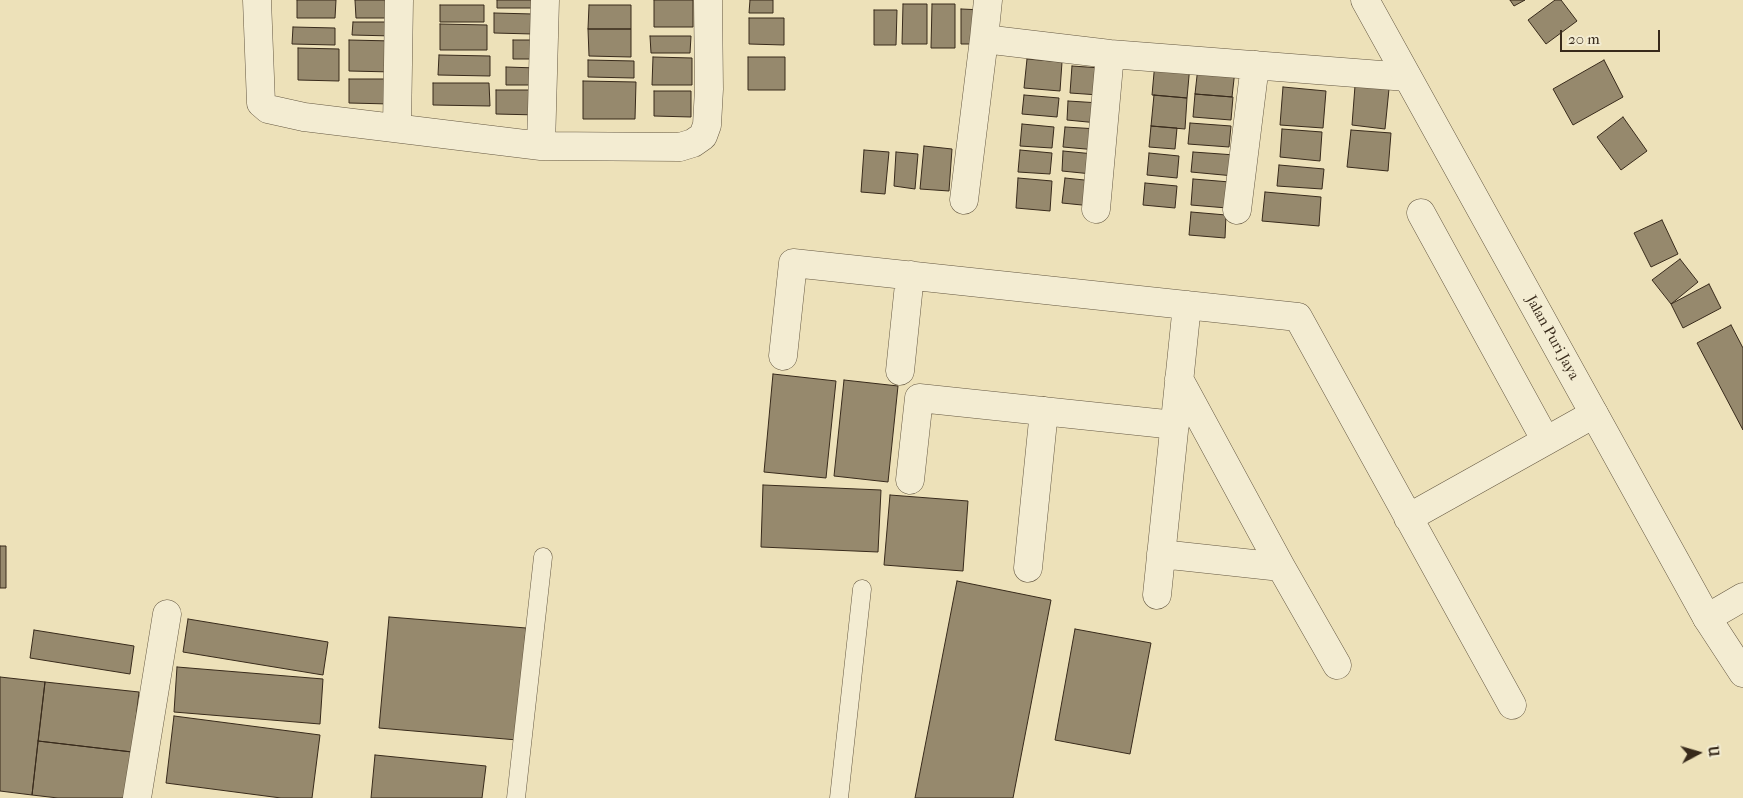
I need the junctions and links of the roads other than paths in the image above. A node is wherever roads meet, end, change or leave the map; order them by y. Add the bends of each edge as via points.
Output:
1 (257, 0) edge
2 (399, 0) edge
3 (545, 0) edge
4 (708, 0) edge
5 (988, 0) edge
6 (1365, 0) edge
7 (984, 39) junction
8 (1110, 54) junction
9 (1255, 65) junction
10 (1407, 77) junction
11 (397, 128) junction
12 (541, 146) junction
13 (964, 200) dead end
14 (1096, 209) dead end
15 (1237, 210) dead end
16 (1420, 213) dead end
17 (910, 275) junction
18 (1187, 305) junction
19 (783, 356) dead end
20 (900, 371) dead end
21 (1179, 379) junction
22 (1044, 411) junction
23 (1594, 414) junction
24 (1174, 425) junction
25 (1546, 441) junction
26 (910, 480) dead end
27 (1408, 518) junction
28 (1161, 554) junction
29 (543, 557) dead end
30 (1281, 567) junction
31 (1028, 568) dead end
32 (862, 588) dead end
33 (1157, 595) dead end
34 (1743, 597) edge
35 (167, 614) dead end
36 (1707, 618) junction
37 (1337, 664) dead end
38 (1743, 673) edge
39 (1512, 705) dead end
40 (137, 798) edge
41 (516, 798) edge
42 (839, 798) edge

1 - 11 street via 260,103 264,107 304,117
2 - 11 street
3 - 12 street
4 - 12 street via 709,111 703,136 680,147
5 - 7 street
6 - 10 street, Jalan Puri Jaya
7 - 8 street
7 - 13 street
8 - 9 street
8 - 14 street
9 - 10 street
9 - 15 street
10 - 23 street, Jalan Puri Jaya
11 - 12 street
16 - 25 street
17 - 18 street
17 - 19 street via 793,262
17 - 20 street
18 - 21 street
18 - 27 street via 1298,317
21 - 24 street
21 - 30 street
22 - 24 street
22 - 26 street via 919,398
22 - 31 street
23 - 25 street
23 - 36 street, Jalan Puri Jaya
24 - 28 street
25 - 27 street
27 - 39 street
28 - 30 street
28 - 33 street
29 - 41 lane
30 - 37 street
32 - 42 lane
34 - 36 street
35 - 40 street
36 - 38 street, Jalan Puri Jaya

